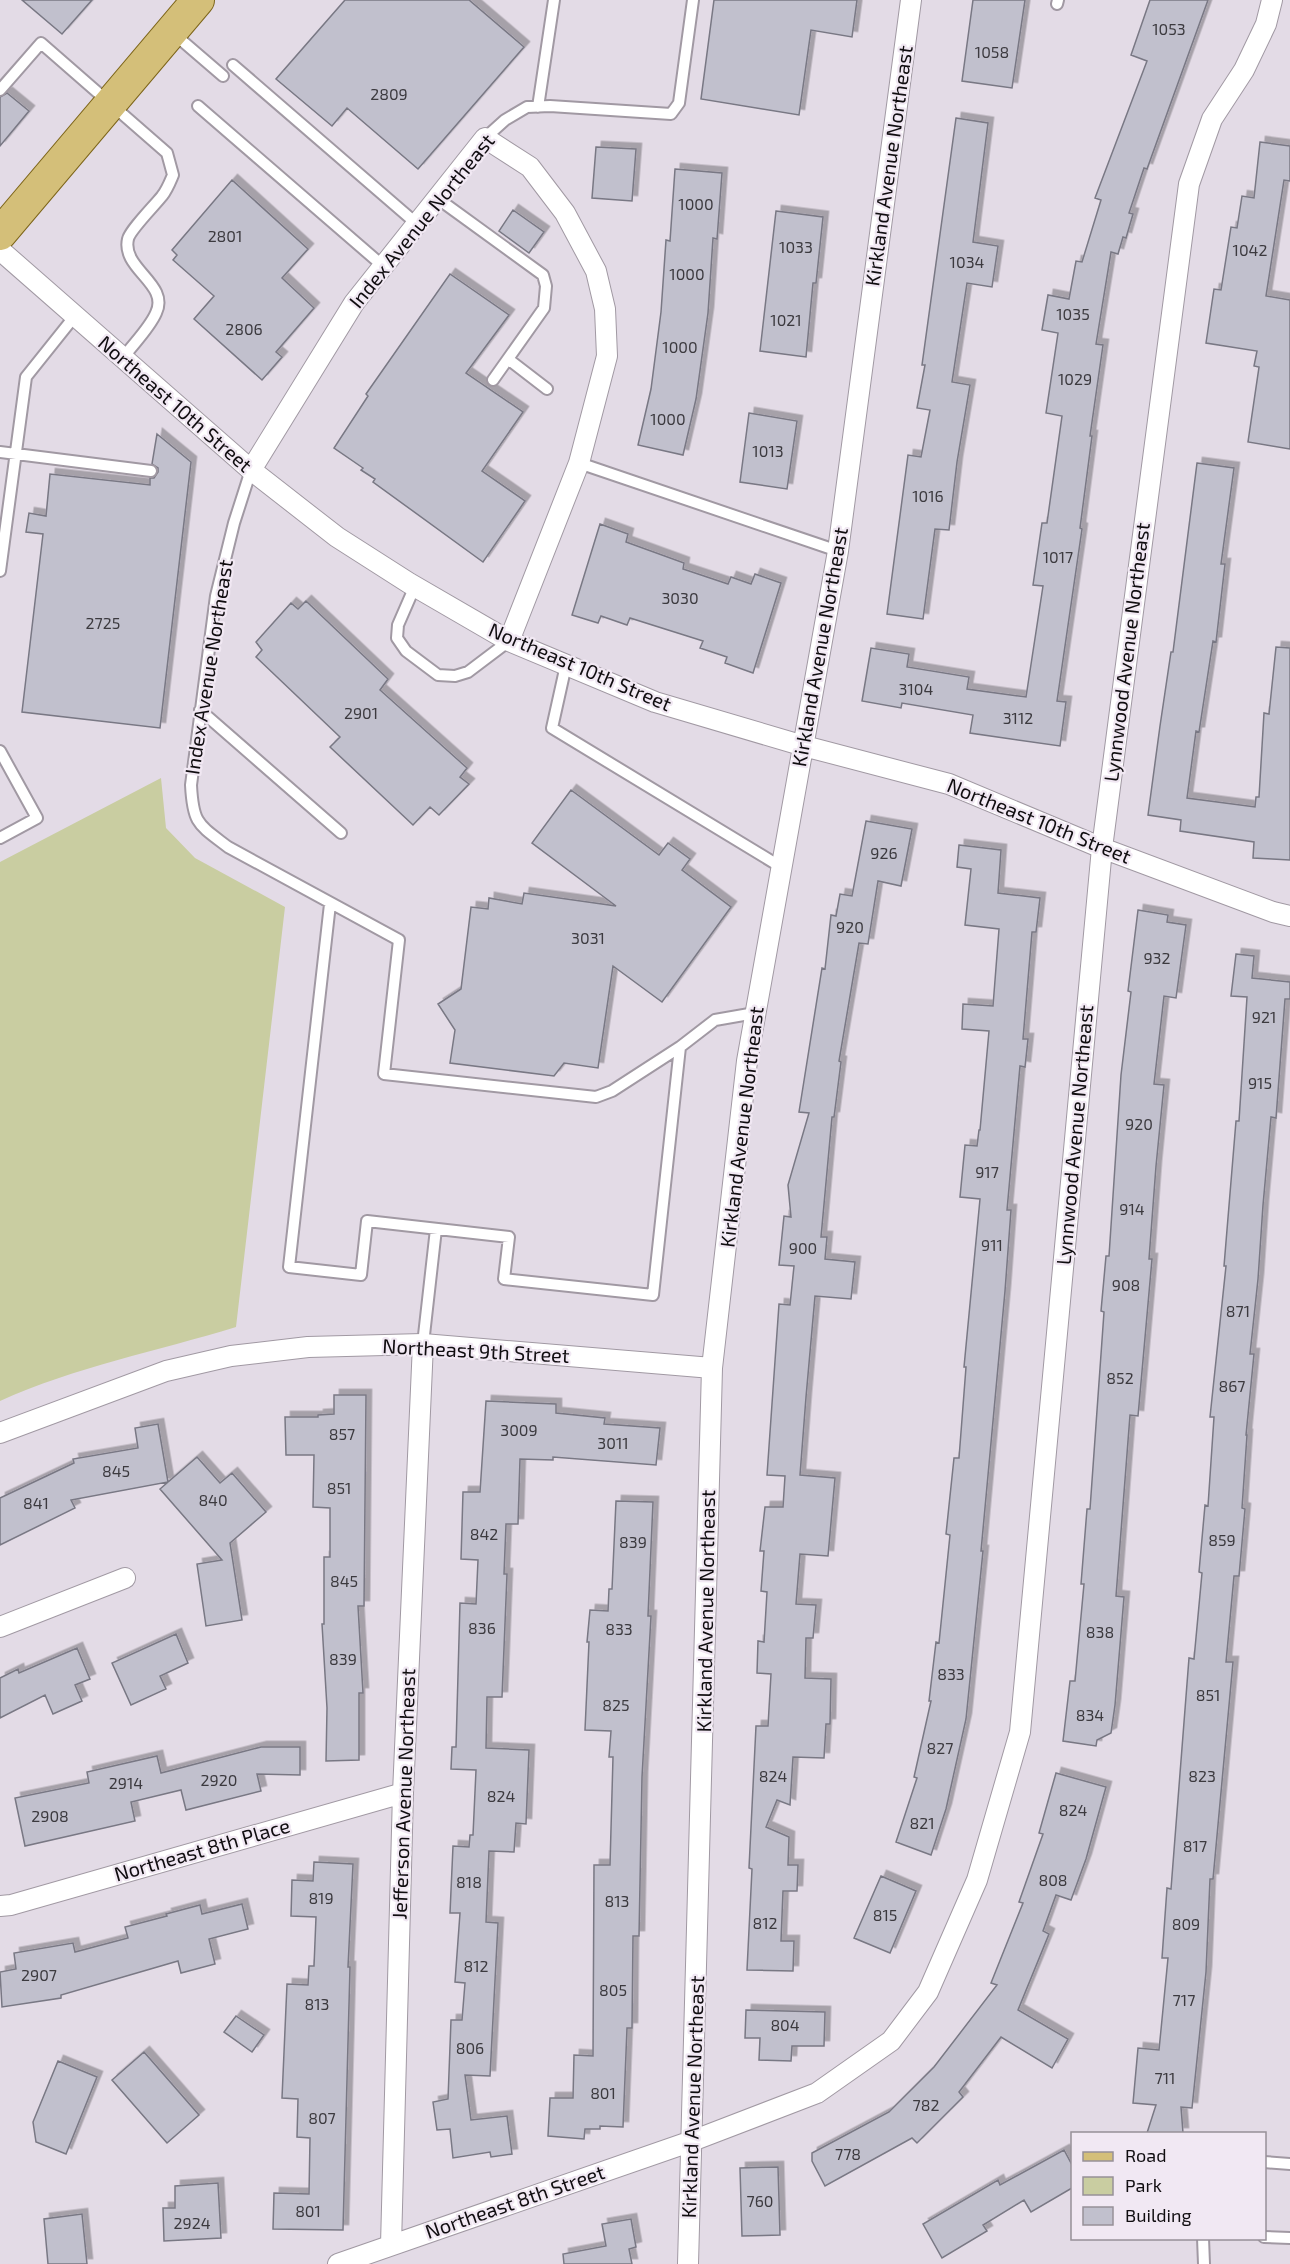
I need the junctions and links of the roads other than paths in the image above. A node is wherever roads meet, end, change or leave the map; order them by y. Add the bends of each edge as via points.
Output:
1 (198, 0) edge
2 (554, 0) edge
3 (693, 0) edge
4 (911, 0) edge
5 (1272, 0) edge
6 (171, 31) junction
7 (233, 65) dead end
8 (223, 76) dead end
9 (0, 90) edge
10 (110, 103) junction
11 (198, 106) dead end
12 (538, 107) junction
13 (485, 138) junction
14 (437, 198) junction
15 (417, 224) junction
16 (0, 234) edge
17 (0, 250) edge
18 (383, 266) junction
19 (74, 316) junction
20 (123, 358) junction
21 (508, 359) junction
22 (493, 380) dead end
23 (547, 389) dead end
24 (0, 452) edge
25 (16, 454) junction
26 (579, 463) junction
27 (251, 470) junction
28 (151, 471) dead end
29 (837, 551) junction
30 (0, 571) edge
31 (415, 586) junction
32 (509, 641) junction
33 (566, 665) junction
34 (200, 710) junction
35 (804, 746) junction
36 (0, 751) edge
37 (341, 833) dead end
38 (0, 838) edge
39 (1102, 848) junction
40 (781, 867) junction
41 (330, 904) junction
42 (1290, 916) edge
43 (755, 1013) junction
44 (680, 1047) junction
45 (436, 1229) junction
46 (423, 1344) junction
47 (712, 1368) junction
48 (0, 1433) edge
49 (125, 1578) dead end
50 (0, 1627) edge
51 (403, 1793) junction
52 (0, 1906) edge
53 (692, 2141) junction
54 (1266, 2162) edge
55 (1290, 2164) edge
56 (1266, 2237) edge
57 (1290, 2238) edge
58 (1203, 2240) edge
59 (391, 2245) junction
60 (338, 2264) edge
61 (688, 2264) edge
62 (1204, 2264) edge

1 - 6 main road
2 - 12 lane
3 - 12 lane, Index Avenue Northeast via 679,103 671,114
4 - 29 street, Kirkland Avenue Northeast
5 - 39 street, Lynnwood Avenue Northeast via 1266,24 1244,69 1212,119 1189,184
6 - 8 lane
6 - 10 main road
7 - 15 lane
9 - 10 lane via 41,43
10 - 16 main road
10 - 20 lane via 167,153 173,175 164,193 128,237 127,250 134,266 153,287 158,299 157,312
11 - 18 lane
12 - 13 lane, Index Avenue Northeast via 527,107
13 - 14 street, Index Avenue Northeast
13 - 26 street via 530,167 565,213 596,271 605,309 607,356
14 - 15 street, Index Avenue Northeast
14 - 21 lane via 543,274 544,308
15 - 18 street, Index Avenue Northeast
17 - 19 street, Northeast 10th Street
18 - 27 street, Index Avenue Northeast via 354,303
19 - 20 street, Northeast 10th Street
19 - 25 lane via 26,378
20 - 27 street, Northeast 10th Street
21 - 22 lane
21 - 23 lane
24 - 25 lane
25 - 28 lane
25 - 30 lane
26 - 29 lane
26 - 32 street
27 - 31 street, Northeast 10th Street via 337,537
27 - 34 lane, Index Avenue Northeast via 216,596
29 - 35 street, Kirkland Avenue Northeast
31 - 32 street, Northeast 10th Street
31 - 32 lane via 398,625 397,638 406,651 438,675 468,672
32 - 33 street, Northeast 10th Street
33 - 35 street, Northeast 10th Street via 655,702
33 - 40 lane via 552,728
34 - 37 lane
34 - 41 lane, Index Avenue Northeast via 191,785 193,812 203,828 228,847
35 - 39 street, Northeast 10th Street via 949,784
35 - 40 street, Kirkland Avenue Northeast
36 - 38 lane via 37,818
39 - 42 street, Northeast 10th Street
39 - 53 street, Lynnwood Avenue Northeast via 1020,1732 977,1880 928,1992 891,2041 817,2092
40 - 43 street, Kirkland Avenue Northeast
41 - 44 lane, Index Avenue Northeast via 399,940 384,1074 596,1097 612,1091
41 - 45 lane via 289,1267 361,1275 367,1221
43 - 44 lane via 715,1020
43 - 47 street, Kirkland Avenue Northeast
44 - 45 lane via 653,1295 504,1279 509,1237
45 - 46 lane
46 - 47 street, Northeast 9th Street
46 - 48 street, Northeast 9th Street via 308,1347 231,1356 166,1371
46 - 51 street, Jefferson Avenue Northeast
47 - 53 street, Kirkland Avenue Northeast
49 - 50 street
51 - 52 street, Northeast 8th Place
51 - 59 street, Jefferson Avenue Northeast
53 - 59 street, Northeast 8th Street
53 - 61 street, Kirkland Avenue Northeast
54 - 55 lane
56 - 57 lane
58 - 62 lane
59 - 60 street, Northeast 8th Street

